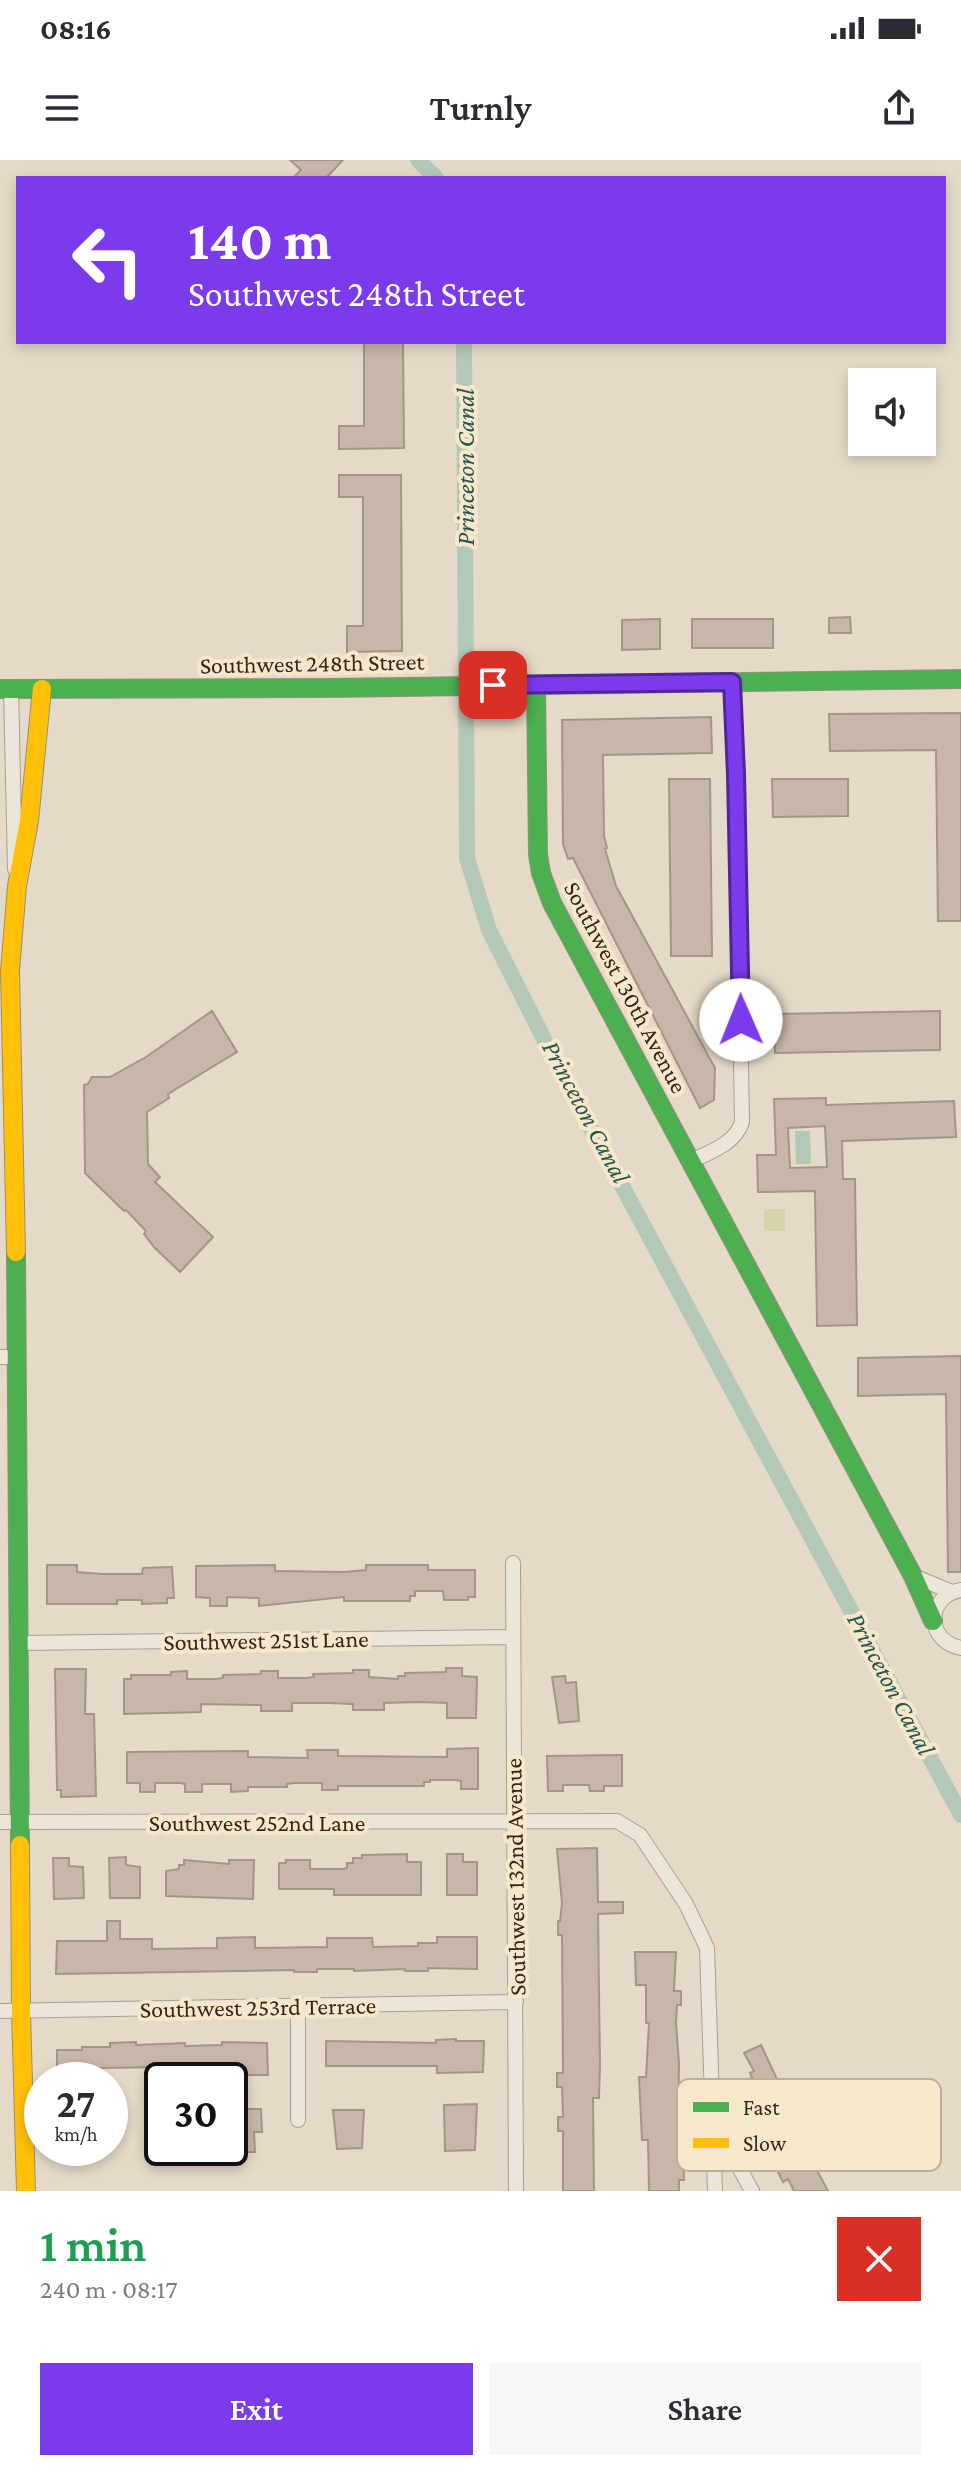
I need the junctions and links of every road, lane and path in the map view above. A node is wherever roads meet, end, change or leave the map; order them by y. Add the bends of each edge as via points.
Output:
1 (961, 679) edge
2 (732, 682) junction
3 (536, 686) junction
4 (6, 689) edge
5 (42, 689) junction
6 (17, 886) junction
7 (691, 1161) junction
8 (7, 1181) edge
9 (8, 1271) edge
10 (9, 1357) edge
11 (513, 1563) dead end
12 (913, 1576) junction
13 (956, 1591) edge
14 (933, 1621) junction
15 (513, 1637) junction
16 (19, 1643) junction
17 (961, 1648) edge
18 (0, 1822) edge
19 (21, 1822) junction
20 (513, 1822) junction
21 (516, 2002) junction
22 (298, 2007) junction
23 (0, 2011) edge
24 (21, 2011) junction
25 (712, 2079) edge
26 (298, 2120) dead end
27 (715, 2171) edge
28 (741, 2171) edge
29 (26, 2191) edge
30 (516, 2191) edge
31 (715, 2191) edge
32 (752, 2191) edge

1 - 2 street, Southwest 248th Street
2 - 3 street, Southwest 248th Street
2 - 7 street via 742,1122 731,1139
3 - 5 street, Southwest 248th Street
3 - 7 street, Southwest 130th Avenue via 541,873 552,903
4 - 5 street, Southwest 248th Street
4 - 6 street
5 - 6 street
6 - 8 street via 10,971
7 - 12 street, Southwest 130th Avenue
8 - 9 street
9 - 10 street
10 - 16 street
11 - 15 street, Southwest 132nd Avenue
12 - 13 street
12 - 14 street, Southwest 130th Avenue
13 - 14 street via 945,1595
14 - 17 street via 945,1642
15 - 16 street, Southwest 251st Lane
15 - 20 street, Southwest 132nd Avenue
16 - 19 street
18 - 19 street, Southwest 252nd Lane
19 - 20 street, Southwest 252nd Lane
19 - 24 street
20 - 21 street, Southwest 132nd Avenue
20 - 25 street, Southwest 252nd Lane via 617,1821 640,1835 686,1904 707,1948
21 - 22 street, Southwest 253rd Terrace
21 - 30 street, Southwest 132nd Avenue
22 - 24 street, Southwest 253rd Terrace
22 - 26 street
23 - 24 street, Southwest 253rd Terrace
24 - 29 street
27 - 31 street, Southwest 252nd Lane
28 - 32 street

